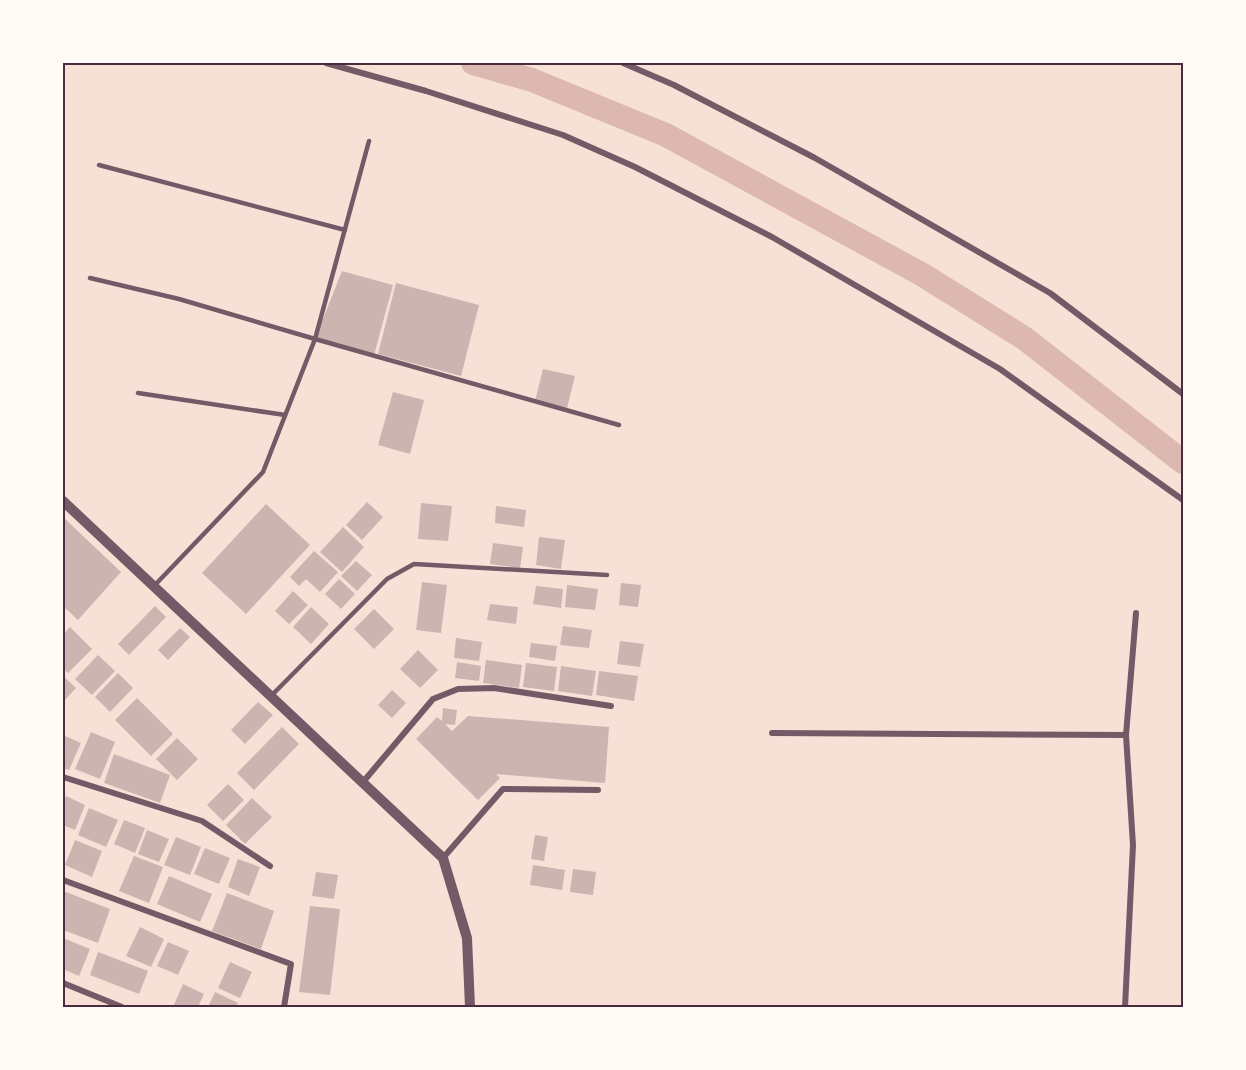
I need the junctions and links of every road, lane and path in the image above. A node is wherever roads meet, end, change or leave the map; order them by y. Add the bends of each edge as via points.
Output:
1 (326, 63) edge
2 (623, 63) edge
3 (640, 66) edge
4 (369, 141) dead end
5 (99, 165) dead end
6 (345, 230) junction
7 (90, 278) dead end
8 (315, 339) junction
9 (138, 393) dead end
10 (1183, 394) edge
11 (285, 414) junction
12 (619, 425) dead end
13 (1183, 500) edge
14 (63, 501) edge
15 (607, 575) dead end
16 (154, 586) junction
17 (1136, 614) dead end
18 (271, 696) junction
19 (611, 706) dead end
20 (772, 733) dead end
21 (1126, 735) junction
22 (63, 777) edge
23 (363, 782) junction
24 (598, 790) dead end
25 (443, 858) junction
26 (270, 866) dead end
27 (63, 880) edge
28 (63, 984) edge
29 (122, 1007) edge
30 (284, 1007) edge
31 (470, 1007) edge
32 (1125, 1007) edge

1 - 13 street via 563,135 645,172 772,237 1000,369
2 - 3 street
3 - 10 street via 815,158 1050,293
4 - 6 lane
5 - 6 lane
6 - 8 lane
7 - 8 lane via 179,299
8 - 11 lane
8 - 12 lane
9 - 11 lane
11 - 16 lane via 262,472
14 - 16 street
15 - 18 lane via 414,564 387,579
16 - 18 street
17 - 21 street
18 - 23 street
19 - 23 street via 494,688 458,688 433,699
20 - 21 street
21 - 32 street via 1133,845
22 - 26 street via 202,821
23 - 25 street
24 - 25 street via 503,789
25 - 31 street via 466,938
27 - 30 street via 291,964
28 - 29 street

